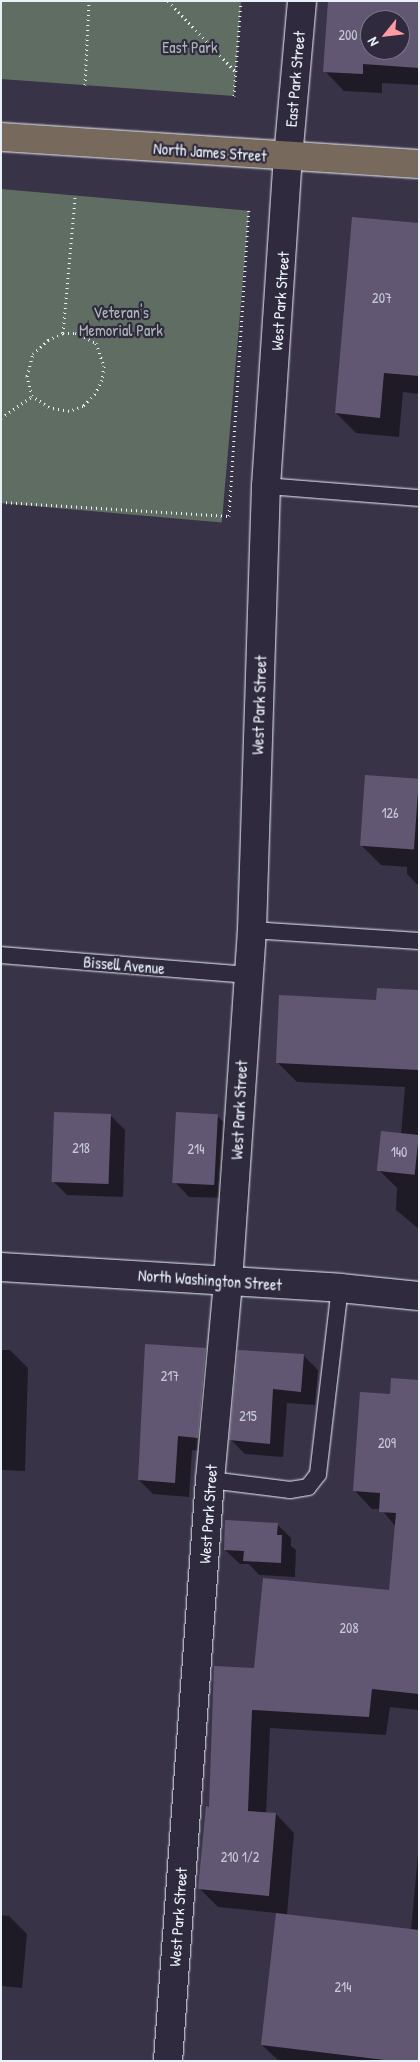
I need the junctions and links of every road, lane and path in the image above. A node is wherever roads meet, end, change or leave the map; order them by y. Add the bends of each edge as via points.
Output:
1 (89, 1) edge
2 (168, 1) edge
3 (240, 1) edge
4 (302, 1) edge
5 (235, 70) junction
6 (85, 85) dead end
7 (234, 96) dead end
8 (1, 137) edge
9 (288, 158) junction
10 (419, 164) edge
11 (75, 198) dead end
12 (249, 209) dead end
13 (63, 333) junction
14 (32, 396) junction
15 (1, 418) edge
16 (266, 486) junction
17 (419, 498) edge
18 (1, 502) edge
19 (252, 930) junction
20 (419, 941) edge
21 (1, 955) edge
22 (247, 975) junction
23 (1, 1266) edge
24 (228, 1282) junction
25 (340, 1288) junction
26 (419, 1296) edge
27 (210, 1480) junction
28 (168, 2061) edge

1 - 6 path
2 - 5 path
3 - 5 path
4 - 9 street, East Park Street
5 - 7 path
8 - 9 main road, North James Street
9 - 10 main road, North James Street
9 - 16 street, West Park Street
11 - 13 path
12 - 18 path via 229,516
13 - 14 path via 48,340 33,354 27,376
13 - 14 path via 75,333 96,343 104,366 96,394 83,406 69,411 50,407
14 - 15 path
16 - 17 lane
16 - 19 street, West Park Street
19 - 20 lane
19 - 22 street, West Park Street
21 - 22 lane, Bissell Avenue
22 - 24 street, West Park Street
23 - 24 street, North Washington Street
24 - 25 street, North Washington Street
24 - 27 street, West Park Street
25 - 26 street, North Washington Street
25 - 27 lane via 318,1474 308,1487 290,1490
27 - 28 street, West Park Street

